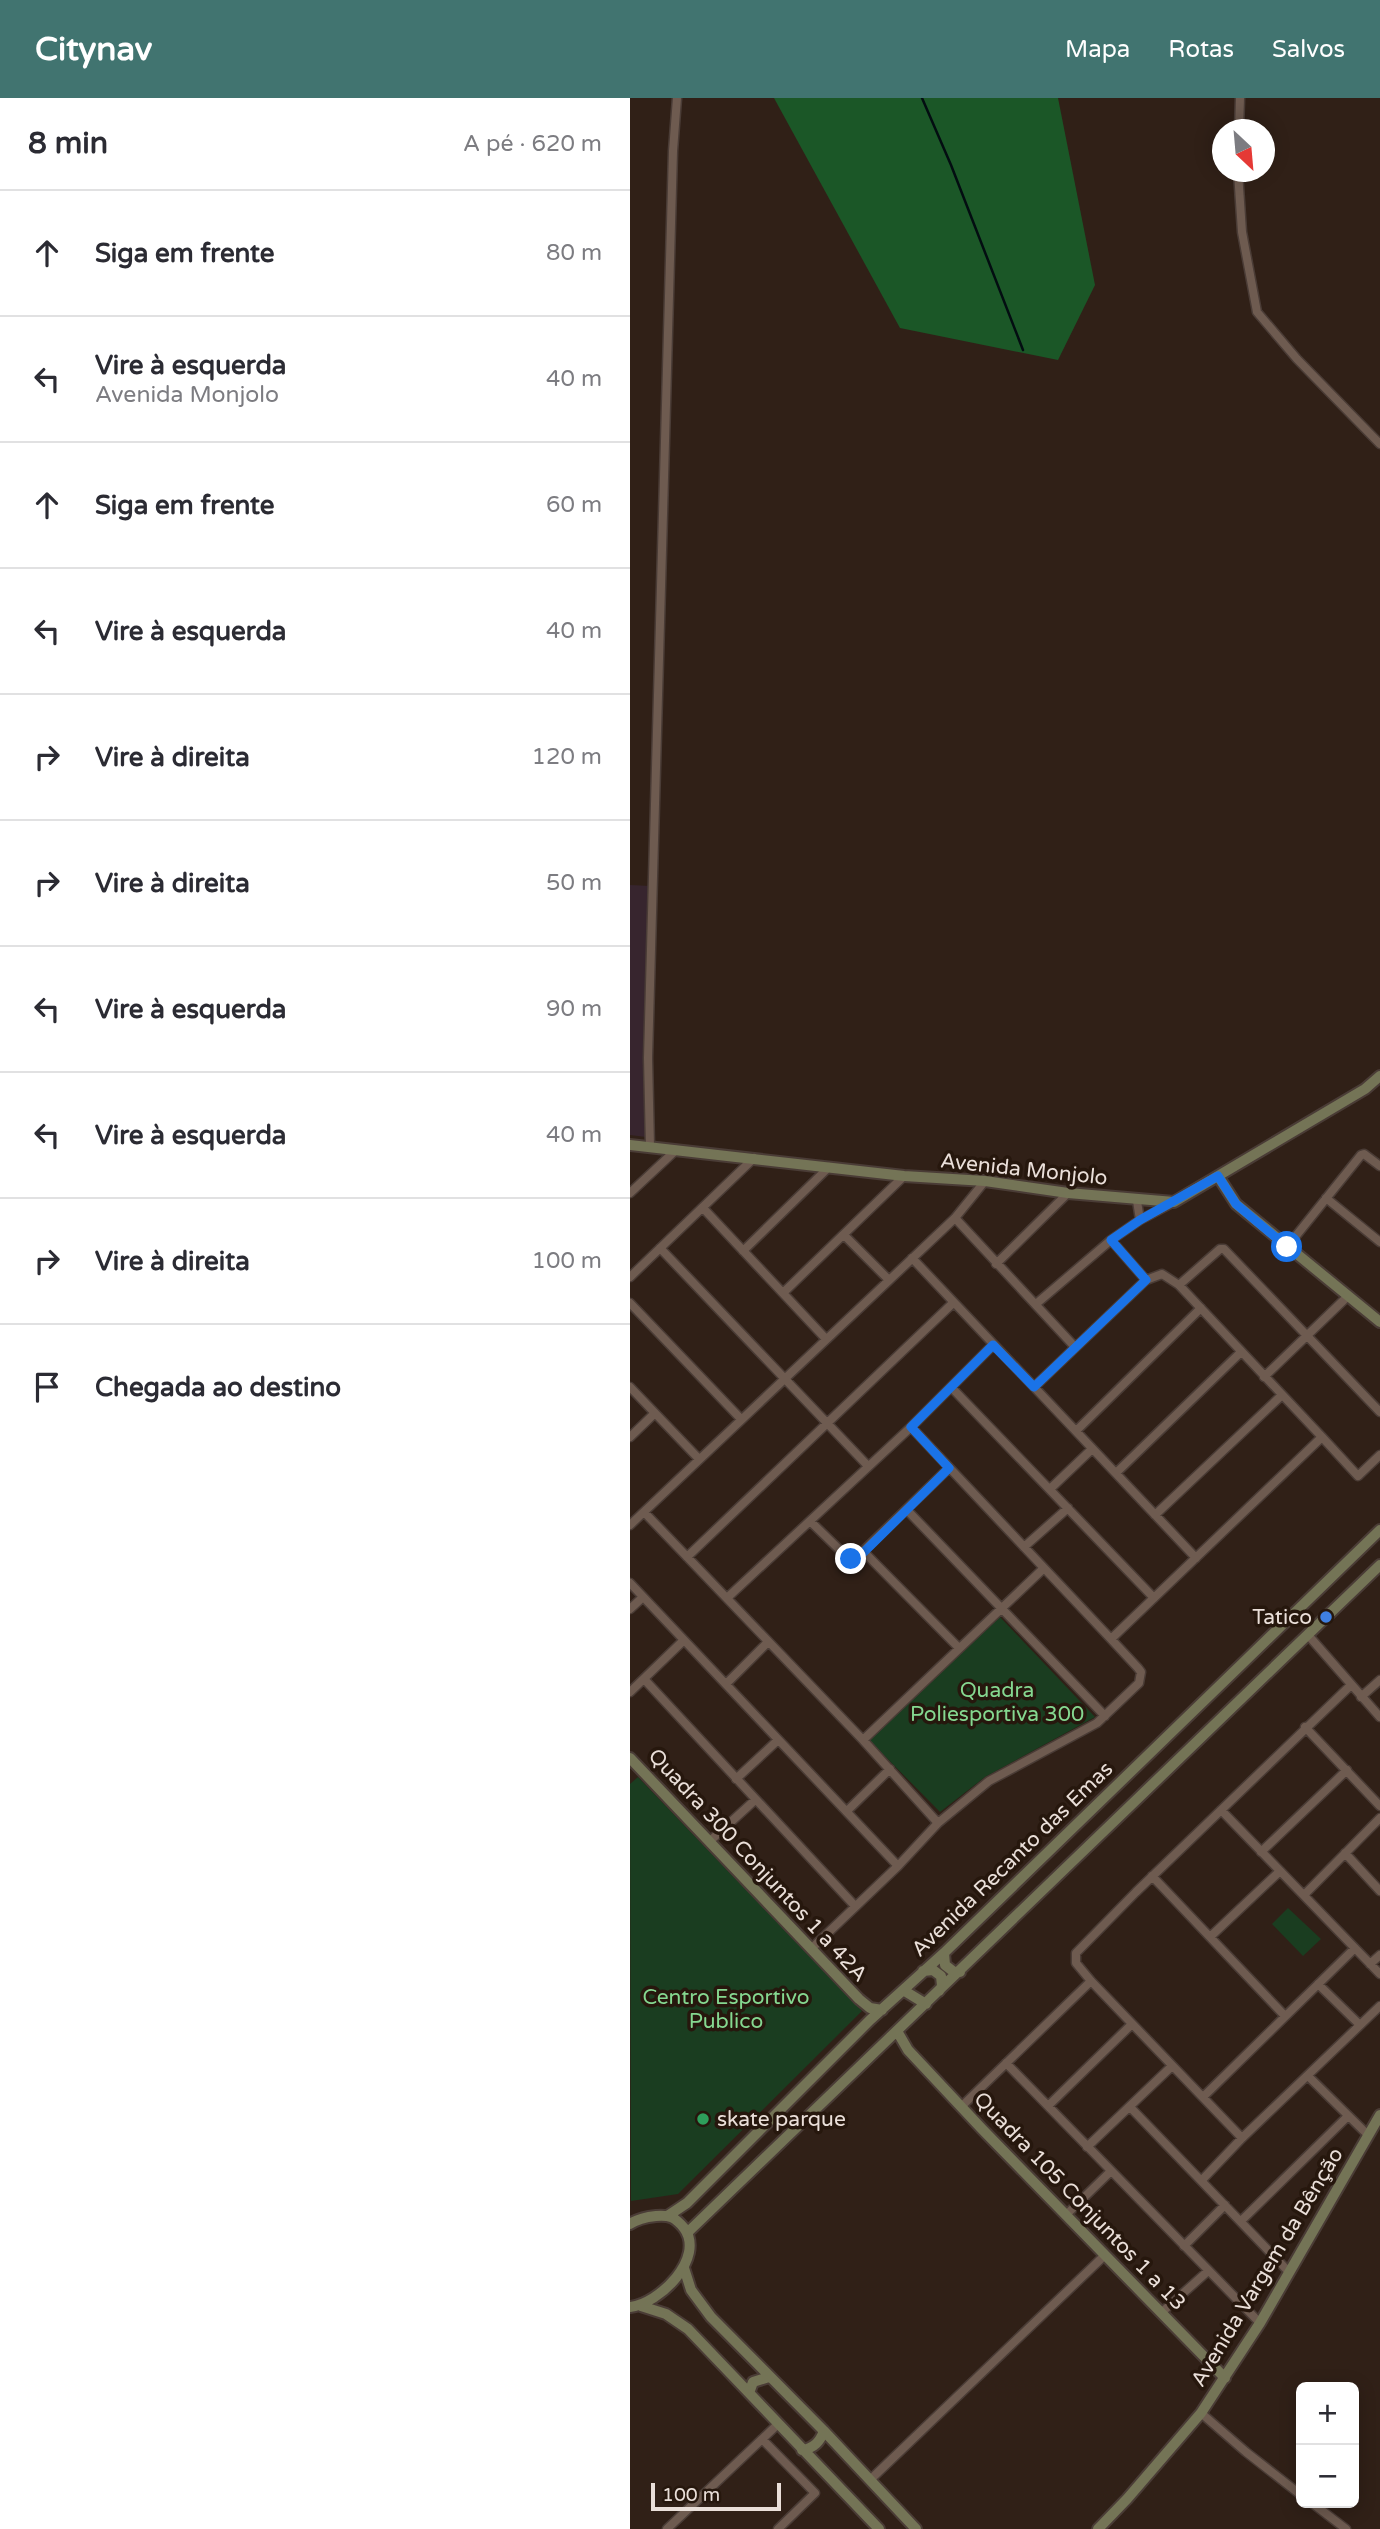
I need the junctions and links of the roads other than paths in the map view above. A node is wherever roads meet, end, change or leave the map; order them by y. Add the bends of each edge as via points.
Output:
1 (677, 98) edge
2 (1240, 98) edge
3 (1239, 119) edge
4 (1238, 182) edge
5 (1380, 444) edge
6 (1379, 1080) edge
7 (630, 1145) edge
8 (650, 1147) junction
9 (676, 1150) junction
10 (754, 1157) junction
11 (1380, 1166) edge
12 (830, 1167) junction
13 (904, 1176) junction
14 (1218, 1176) junction
15 (985, 1181) junction
16 (630, 1193) edge
17 (1068, 1193) junction
18 (1326, 1198) junction
19 (1137, 1200) junction
20 (1174, 1202) junction
21 (702, 1208) junction
22 (954, 1218) junction
23 (1140, 1220) junction
24 (844, 1235) junction
25 (1111, 1240) junction
26 (1380, 1242) edge
27 (1287, 1247) junction
28 (660, 1248) junction
29 (743, 1251) junction
30 (912, 1258) junction
31 (996, 1264) junction
32 (630, 1277) edge
33 (888, 1279) junction
34 (1146, 1280) junction
35 (1179, 1285) junction
36 (784, 1292) junction
37 (1348, 1296) junction
38 (630, 1303) edge
39 (953, 1303) junction
40 (1035, 1304) junction
41 (1201, 1308) junction
42 (1380, 1322) edge
43 (1306, 1337) junction
44 (826, 1339) junction
45 (993, 1345) junction
46 (1076, 1347) junction
47 (1241, 1352) junction
48 (1264, 1377) junction
49 (784, 1378) junction
50 (630, 1387) edge
51 (951, 1387) junction
52 (1034, 1387) junction
53 (1282, 1395) junction
54 (1380, 1412) edge
55 (655, 1413) junction
56 (741, 1419) junction
57 (826, 1423) junction
58 (911, 1427) junction
59 (1076, 1431) junction
60 (630, 1437) edge
61 (1322, 1437) junction
62 (1092, 1449) junction
63 (1380, 1455) edge
64 (699, 1459) junction
65 (867, 1466) junction
66 (949, 1468) junction
67 (1116, 1473) junction
68 (1051, 1489) junction
69 (1068, 1507) junction
70 (907, 1510) junction
71 (643, 1512) junction
72 (1155, 1516) junction
73 (810, 1521) junction
74 (630, 1525) edge
75 (1380, 1530) edge
76 (1380, 1542) edge
77 (1365, 1544) junction
78 (1024, 1546) junction
79 (864, 1552) junction
80 (687, 1557) junction
81 (1196, 1558) junction
82 (1380, 1565) edge
83 (1044, 1568) junction
84 (630, 1583) edge
85 (643, 1597) junction
86 (727, 1598) junction
87 (1154, 1598) junction
88 (630, 1609) edge
89 (1000, 1609) junction
90 (1308, 1635) junction
91 (1111, 1639) junction
92 (684, 1640) junction
93 (768, 1642) junction
94 (959, 1648) junction
95 (643, 1679) junction
96 (1380, 1680) edge
97 (726, 1684) junction
98 (1350, 1686) junction
99 (630, 1692) edge
100 (1361, 1698) junction
101 (1105, 1716) junction
102 (1380, 1717) edge
103 (1305, 1727) junction
104 (778, 1740) junction
105 (863, 1740) junction
106 (630, 1758) edge
107 (890, 1769) junction
108 (1347, 1770) junction
109 (736, 1779) junction
110 (755, 1800) junction
111 (1380, 1806) edge
112 (1221, 1810) junction
113 (847, 1811) junction
114 (1380, 1818) edge
115 (938, 1823) junction
116 (710, 1841) junction
117 (1261, 1852) junction
118 (1345, 1853) junction
119 (898, 1866) junction
120 (1280, 1871) junction
121 (1152, 1877) junction
122 (1380, 1891) edge
123 (1304, 1895) junction
124 (855, 1906) junction
125 (1210, 1937) junction
126 (1355, 1948) junction
127 (811, 1949) junction
128 (944, 1953) junction
129 (1380, 1955) edge
130 (1370, 1964) junction
131 (923, 1971) junction
132 (960, 1972) junction
133 (1380, 1974) edge
134 (1091, 1981) junction
135 (1318, 1984) junction
136 (903, 1990) junction
137 (939, 1991) junction
138 (859, 1999) junction
139 (926, 2004) junction
140 (1380, 2006) edge
141 (882, 2010) junction
142 (1284, 2016) junction
143 (870, 2020) junction
144 (1132, 2024) junction
145 (1360, 2025) junction
146 (894, 2035) junction
147 (1006, 2063) junction
148 (1172, 2066) junction
149 (1308, 2076) junction
150 (1203, 2097) junction
151 (962, 2106) junction
152 (1048, 2106) junction
153 (1130, 2107) junction
154 (1380, 2115) edge
155 (1347, 2117) junction
156 (1368, 2136) junction
157 (1242, 2138) junction
158 (1087, 2147) junction
159 (1111, 2171) junction
160 (1202, 2180) junction
161 (1225, 2205) junction
162 (670, 2215) junction
163 (1066, 2215) junction
164 (1241, 2221) junction
165 (631, 2222) edge
166 (687, 2233) junction
167 (1184, 2246) junction
168 (1105, 2255) junction
169 (684, 2268) junction
170 (1208, 2271) junction
171 (1289, 2272) junction
172 (636, 2306) edge
173 (1161, 2313) junction
174 (1260, 2323) junction
175 (769, 2376) junction
176 (1225, 2378) junction
177 (749, 2393) junction
178 (1201, 2413) junction
179 (778, 2424) junction
180 (824, 2431) junction
181 (762, 2439) junction
182 (803, 2450) junction
183 (870, 2480) junction
184 (1296, 2490) edge
185 (1319, 2508) edge
186 (667, 2529) edge
187 (778, 2529) edge
188 (879, 2529) edge
189 (916, 2529) edge
190 (1098, 2529) edge
191 (1346, 2529) edge

1 - 8 street via 648,1058
2 - 3 street
4 - 5 street via 1241,232 1257,312
6 - 14 street
7 - 8 street, Avenida Monjolo
8 - 9 street, Avenida Monjolo
9 - 10 street, Avenida Monjolo
9 - 16 street
10 - 12 street, Avenida Monjolo
10 - 21 street
11 - 18 street via 1361,1155
12 - 13 street, Avenida Monjolo
12 - 29 street
13 - 15 street, Avenida Monjolo
13 - 24 street
14 - 20 street
14 - 27 street via 1236,1204
15 - 17 street, Avenida Monjolo
15 - 22 street
17 - 19 street, Avenida Monjolo
17 - 31 street
18 - 26 street
18 - 27 street
19 - 20 street, Avenida Monjolo
19 - 23 street
20 - 23 street
21 - 28 street
21 - 29 street
22 - 30 street
22 - 31 street
23 - 25 street
24 - 33 street
24 - 36 street
25 - 34 street
25 - 40 street
27 - 37 street
28 - 32 street
28 - 49 street
29 - 36 street
30 - 33 street
30 - 39 street
31 - 40 street
33 - 44 street
34 - 35 street via 1162,1274
34 - 46 street
35 - 41 street
35 - 43 street via 1224,1249
36 - 44 street
37 - 42 street
37 - 43 street
38 - 56 street
39 - 45 street
39 - 57 street
40 - 46 street
41 - 47 street
41 - 59 street
43 - 48 street
43 - 54 street
44 - 49 street
45 - 51 street
45 - 52 street
46 - 52 street
47 - 48 street
47 - 67 street
48 - 53 street
49 - 56 street
49 - 57 street
50 - 55 street
51 - 58 street
51 - 68 street
52 - 59 street
53 - 61 street
53 - 72 street
55 - 60 street
55 - 64 street
56 - 64 street
57 - 65 street
57 - 80 street
58 - 65 street
58 - 66 street
59 - 62 street
61 - 63 street via 1359,1476
61 - 81 street
62 - 67 street
62 - 68 street
64 - 71 street
65 - 73 street
66 - 70 street
66 - 78 street
67 - 72 street
68 - 69 street
69 - 78 street
69 - 87 street
70 - 79 street
70 - 89 street
71 - 74 street
71 - 80 street
72 - 81 street
73 - 79 street via 851,1559
73 - 86 street
75 - 77 street, Avenida Recanto das Emas
76 - 77 street
77 - 128 street, Avenida Recanto das Emas
78 - 83 street
79 - 94 street
80 - 86 street
81 - 87 street
82 - 90 street, Avenida Recanto das Emas
83 - 89 street
83 - 91 street
84 - 85 street
85 - 88 street
85 - 92 street
86 - 93 street
87 - 91 street
89 - 94 street
89 - 101 street
90 - 98 street
90 - 132 street, Avenida Recanto das Emas
91 - 101 street via 1138,1668 1141,1679
92 - 95 street
92 - 97 street
93 - 97 street
93 - 105 street
94 - 105 street
95 - 99 street
95 - 109 street
96 - 100 street
97 - 104 street
98 - 100 street
98 - 103 street
100 - 102 street
101 - 115 street via 989,1781
103 - 108 street
103 - 112 street
104 - 109 street
104 - 113 street
105 - 107 street
106 - 116 street, Quadra 300 Conjuntos 1 a 42A
107 - 113 street
107 - 115 street
108 - 111 street
108 - 117 street
109 - 110 street
110 - 116 street
110 - 124 street
112 - 117 street
112 - 121 street
113 - 119 street
114 - 118 street
115 - 119 street
116 - 127 street, Quadra 300 Conjuntos 1 a 42A
117 - 120 street
118 - 122 street
118 - 123 street
119 - 124 street
120 - 123 street
120 - 125 street
121 - 125 street
121 - 134 street via 1076,1953 1076,1963
123 - 126 street
124 - 127 street
125 - 142 street
126 - 130 street
126 - 135 street
127 - 138 street, Quadra 300 Conjuntos 1 a 42A
128 - 131 street, Avenida Recanto das Emas
128 - 132 street via 949,1969
129 - 130 street
130 - 133 street
131 - 136 street, Avenida Recanto das Emas
131 - 137 street via 933,1970 941,1976
132 - 137 street, Avenida Recanto das Emas
134 - 144 street
134 - 147 street
135 - 142 street
135 - 145 street
136 - 139 street
136 - 141 street, Avenida Recanto das Emas
137 - 139 street, Avenida Recanto das Emas
138 - 141 street, Quadra 300 Conjuntos 1 a 42A
138 - 143 street, Quadra 300 Conjuntos 1 a 42A
139 - 146 street, Avenida Recanto das Emas
140 - 145 street
141 - 143 street, Avenida Recanto das Emas
142 - 150 street
143 - 162 street, Avenida Recanto das Emas
144 - 148 street
144 - 152 street
145 - 149 street
146 - 151 street, Quadra 105 Conjuntos 1 a 13
146 - 166 street, Avenida Recanto das Emas
147 - 151 street
147 - 152 street
148 - 150 street
148 - 153 street
149 - 155 street
149 - 157 street
150 - 157 street
151 - 163 street, Quadra 105 Conjuntos 1 a 13
152 - 158 street
153 - 158 street
153 - 160 street
154 - 156 street, Avenida Vargem da Bênção
155 - 156 street
155 - 164 street
156 - 171 street, Avenida Vargem da Bênção
157 - 160 street
158 - 159 street
159 - 163 street
159 - 167 street
160 - 161 street
161 - 164 street
161 - 167 street
162 - 165 street
162 - 166 street
163 - 168 street, Quadra 105 Conjuntos 1 a 13
164 - 171 street
166 - 169 street via 690,2246
167 - 170 street
168 - 173 street, Quadra 105 Conjuntos 1 a 13
168 - 183 street
169 - 172 street via 666,2289
169 - 175 street via 701,2306
170 - 173 street
170 - 174 street
171 - 174 street, Avenida Vargem da Bênção
172 - 177 street via 666,2314 688,2329
173 - 176 street, Quadra 105 Conjuntos 1 a 13
174 - 176 street, Avenida Vargem da Bênção
175 - 177 street via 753,2382
175 - 180 street
176 - 178 street, Avenida Vargem da Bênção
177 - 179 street
178 - 184 street
178 - 190 street, Avenida Vargem da Bênção
179 - 181 street
179 - 182 street
180 - 182 street via 814,2446
180 - 183 street
181 - 186 street
181 - 187 street via 815,2493
182 - 188 street
183 - 189 street
185 - 191 street

